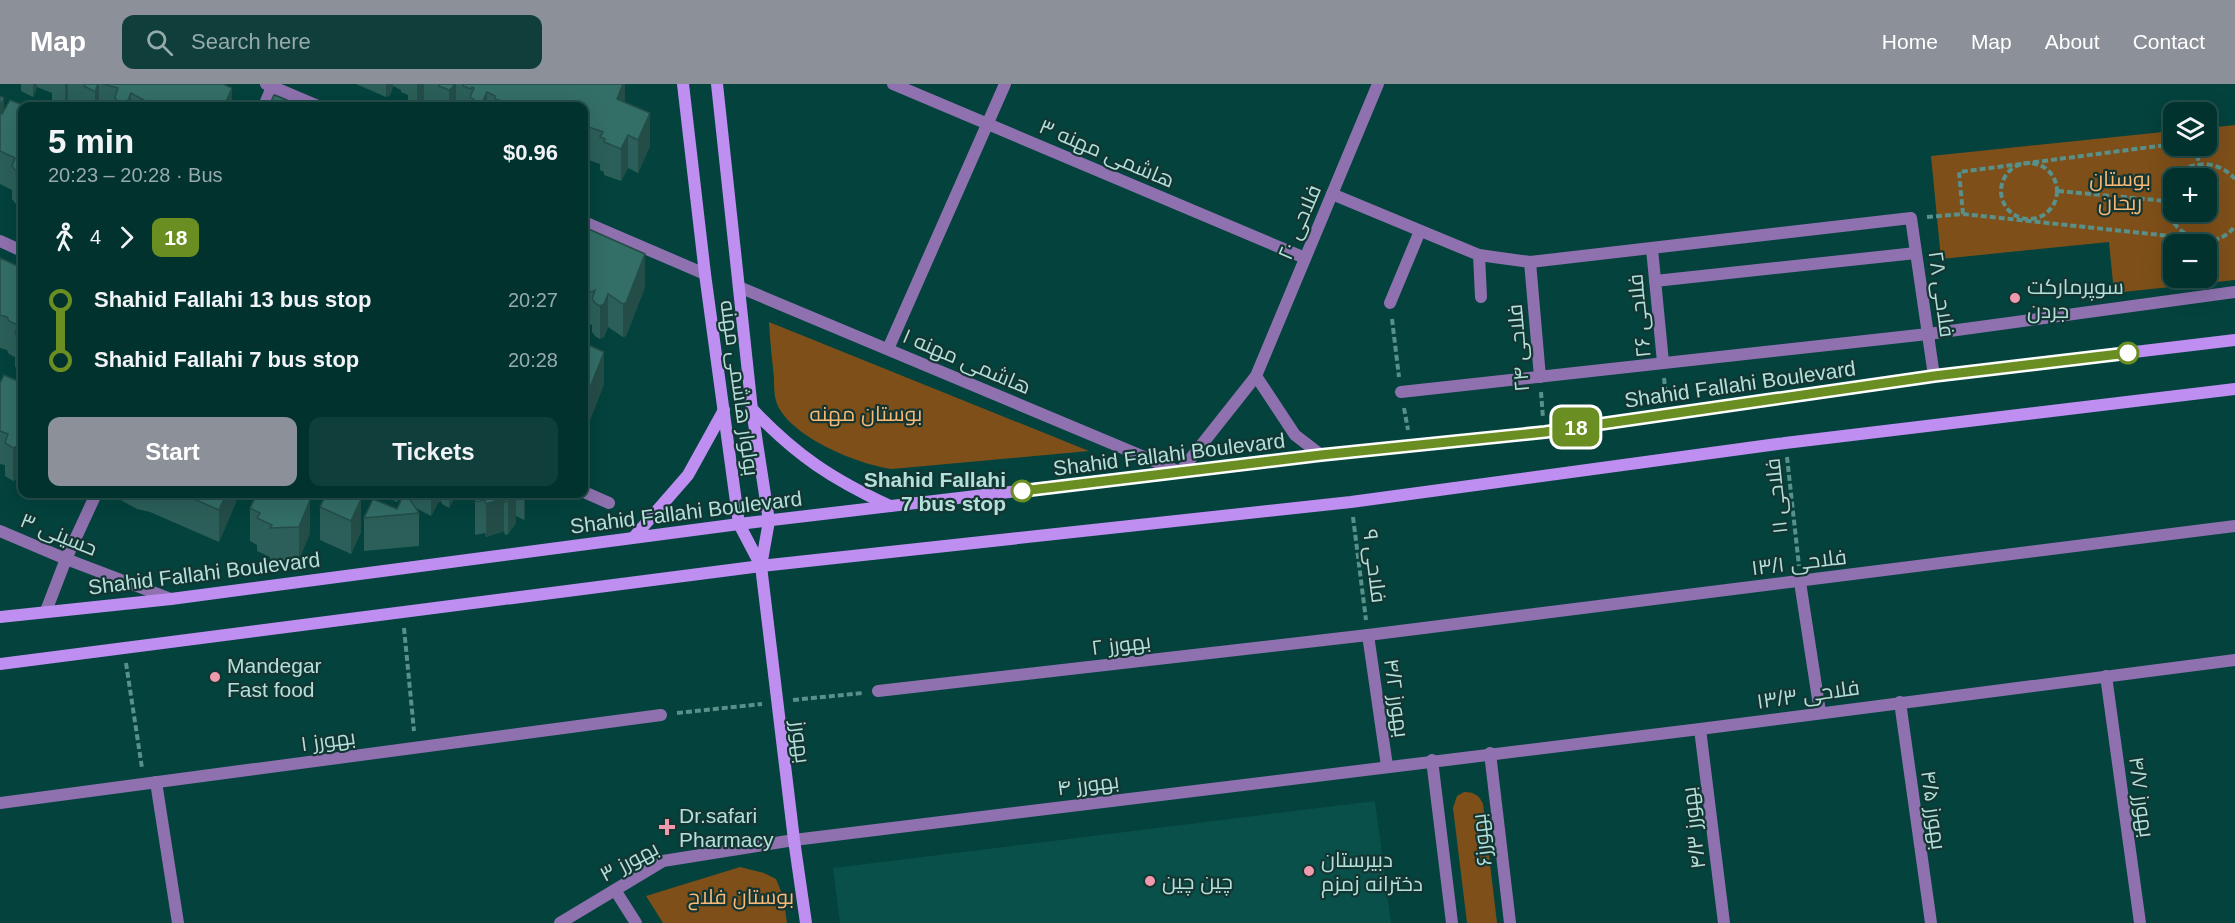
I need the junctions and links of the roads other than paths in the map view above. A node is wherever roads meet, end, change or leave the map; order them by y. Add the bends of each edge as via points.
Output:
1 (683, 84) edge
2 (717, 84) edge
3 (893, 84) edge
4 (1005, 84) edge
5 (1378, 84) edge
6 (269, 85) edge
7 (265, 102) edge
8 (309, 102) edge
9 (987, 123) junction
10 (1332, 194) junction
11 (588, 224) edge
12 (1420, 231) junction
13 (0, 242) edge
14 (18, 249) edge
15 (1652, 249) junction
16 (1916, 253) junction
17 (1479, 255) junction
18 (1305, 258) junction
19 (1530, 262) junction
20 (705, 274) junction
21 (1655, 282) junction
22 (739, 287) junction
23 (2235, 292) edge
24 (1481, 297) dead end
25 (1390, 303) dead end
26 (1928, 334) junction
27 (2235, 340) edge
28 (888, 349) junction
29 (1663, 362) junction
30 (1256, 375) junction
31 (1540, 376) junction
32 (1934, 376) junction
33 (2235, 389) edge
34 (1401, 392) dead end
35 (724, 410) junction
36 (752, 410) junction
37 (1321, 455) junction
38 (1180, 472) junction
39 (588, 494) edge
40 (94, 498) edge
41 (609, 503) dead end
42 (891, 506) junction
43 (769, 521) junction
44 (739, 524) junction
45 (2235, 526) edge
46 (0, 531) edge
47 (634, 537) junction
48 (66, 559) junction
49 (761, 566) junction
50 (1800, 582) junction
51 (171, 599) junction
52 (46, 611) junction
53 (0, 617) edge
54 (1368, 635) junction
55 (2235, 660) edge
56 (0, 664) edge
57 (2106, 676) junction
58 (878, 691) dead end
59 (1900, 702) junction
60 (1820, 712) junction
61 (661, 715) dead end
62 (1700, 729) junction
63 (1490, 753) junction
64 (1432, 760) junction
65 (1387, 766) junction
66 (150, 783) junction
67 (0, 803) edge
68 (794, 840) junction
69 (615, 890) junction
70 (178, 923) edge
71 (560, 923) edge
72 (636, 923) edge
73 (806, 923) edge
74 (1452, 923) edge
75 (1510, 923) edge
76 (1724, 923) edge
77 (1931, 923) edge
78 (2140, 923) edge

1 - 20 main road, بولوار هاشمی مهنه
2 - 22 main road, بولوار هاشمی مهنه
3 - 9 street, هاشمی مهنه ۳
4 - 9 street
5 - 10 street, فلاحی ۲۰
6 - 7 street
6 - 8 street
9 - 18 street, هاشمی مهنه ۳
9 - 28 street
10 - 12 street
10 - 18 street, فلاحی ۲۰
11 - 20 street
12 - 17 street
12 - 25 street
13 - 14 street
15 - 16 street, فلاحی ۲۸ via 1911,218
15 - 19 street
15 - 21 street, فلاحی ۲۶
16 - 21 street
16 - 26 street, فلاحی ۲۸
17 - 19 street
17 - 24 street
18 - 30 street, فلاحی ۲۰
19 - 31 street, فلاحی ۲۴
20 - 35 main road, بولوار هاشمی مهنه
21 - 29 street, فلاحی ۲۶
22 - 28 street, هاشمی مهنه ۱
22 - 36 main road, بولوار هاشمی مهنه
23 - 26 street
26 - 29 street
26 - 32 street, فلاحی ۲۸
27 - 32 main road, Shahid Fallahi Boulevard
28 - 38 street, هاشمی مهنه ۱
29 - 31 street
30 - 37 street via 1295,435
30 - 38 street, فلاحی ۲۰
31 - 34 street
32 - 37 main road, Shahid Fallahi Boulevard via 1545,432
33 - 49 main road via 1785,443 1351,502
35 - 44 main road, بولوار هاشمی مهنه
35 - 47 main road via 688,475
36 - 42 main road via 814,465 845,485
36 - 43 main road, بولوار هاشمی مهنه
37 - 38 main road, Shahid Fallahi Boulevard
38 - 42 main road, Shahid Fallahi Boulevard
39 - 41 street
40 - 48 street
42 - 43 main road, Shahid Fallahi Boulevard
43 - 44 main road, Shahid Fallahi Boulevard
43 - 49 main road, بولوار هاشمی مهنه
44 - 47 main road, Shahid Fallahi Boulevard
44 - 49 main road, بولوار هاشمی مهنه
45 - 50 street, فلاحی ۱۳/۱
46 - 48 street, حسینی ۳
47 - 51 main road, Shahid Fallahi Boulevard
48 - 51 street, حسینی ۳
48 - 52 street
49 - 56 main road
49 - 68 main road, بهورز
50 - 54 street, فلاحی ۱۳/۱
50 - 60 street
51 - 52 main road, Shahid Fallahi Boulevard
52 - 53 main road, Shahid Fallahi Boulevard
54 - 58 street, بهورز ۲
54 - 65 street, بهورز ۴/۲
55 - 57 street, فلاحی ۱۳/۳
57 - 59 street, فلاحی ۱۳/۳
57 - 78 street, بهورز ۴/۷
59 - 60 street, فلاحی ۱۳/۳
59 - 77 street, بهورز ۴/۵
60 - 62 street, فلاحی ۱۳/۳
61 - 66 street, بهورز ۱
62 - 63 street, فلاحی ۱۳/۳
62 - 76 street, بهورز ۴/۳
63 - 64 street, فلاحی ۱۳/۳
63 - 75 street, بهورز۶
64 - 65 street, فلاحی ۱۳/۳
64 - 74 street, بهورز۶
65 - 68 street, بهورز ۴
66 - 67 street, بهورز ۱
66 - 70 street
68 - 69 street, بهورز ۳ via 663,861
68 - 73 main road, بهورز
69 - 71 street, بهورز ۳
69 - 72 street

